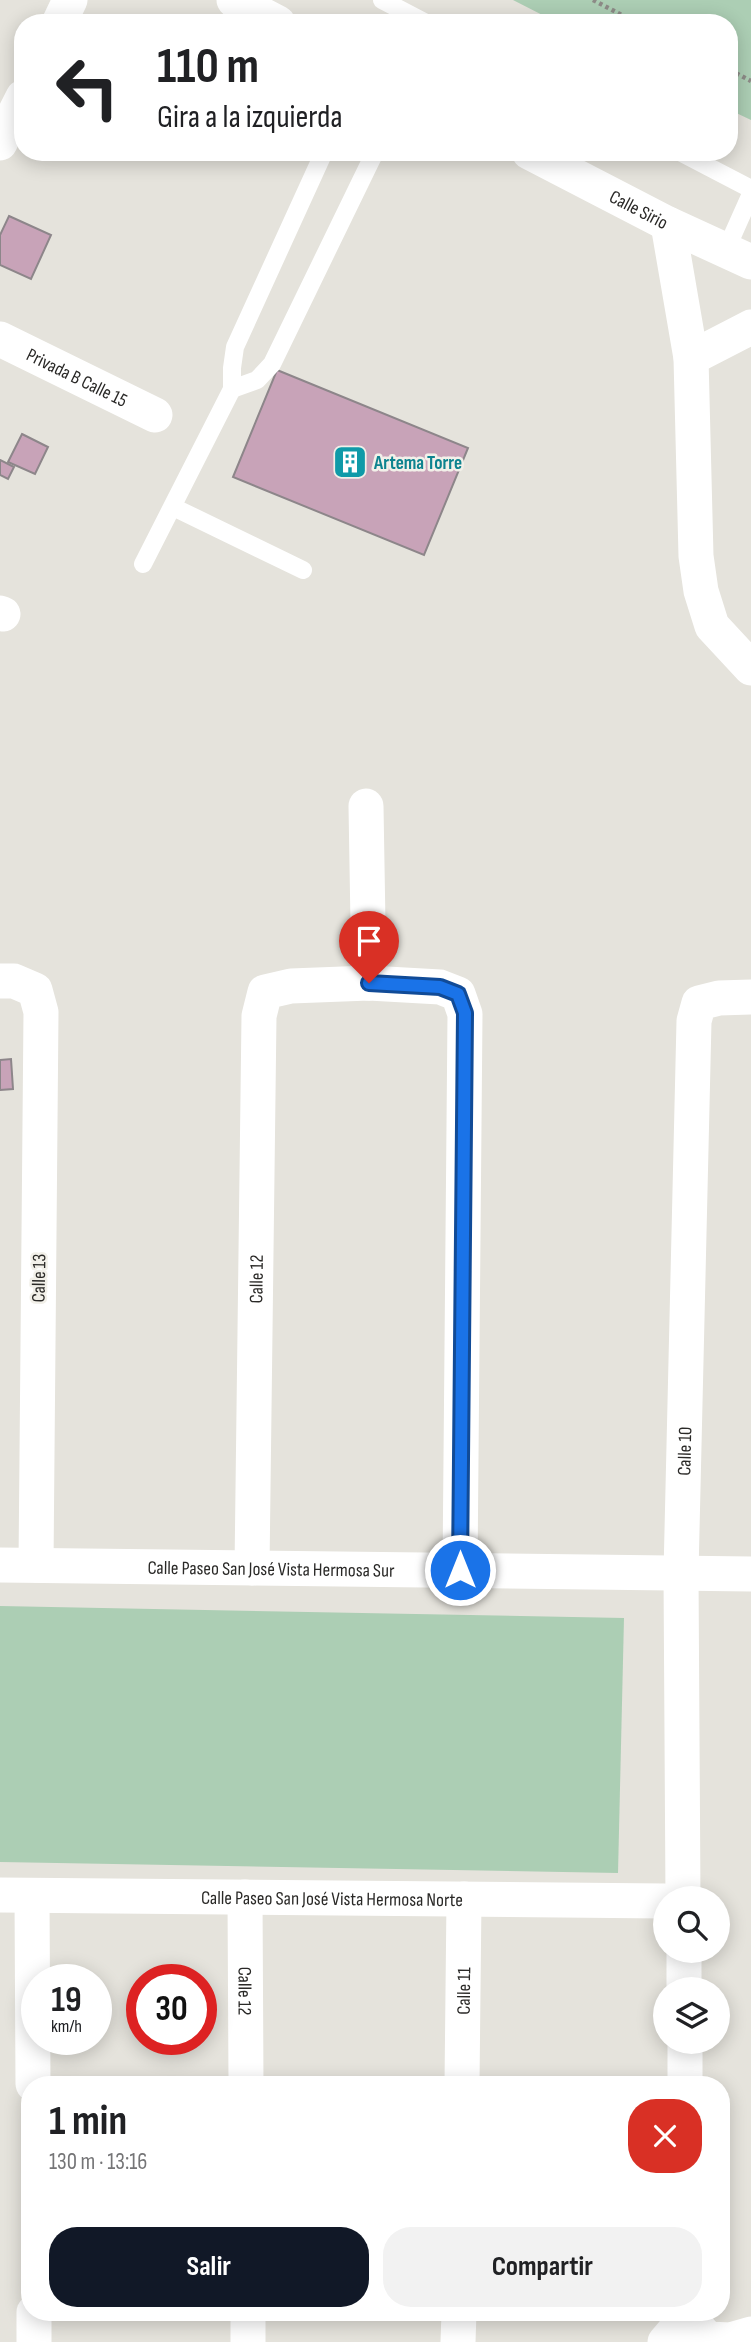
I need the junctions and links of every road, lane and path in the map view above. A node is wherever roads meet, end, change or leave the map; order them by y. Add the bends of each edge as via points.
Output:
1 (234, 0) edge
2 (382, 0) edge
3 (593, 0) edge
4 (261, 14) edge
5 (409, 14) edge
6 (620, 14) edge
7 (14, 115) edge
8 (0, 144) edge
9 (320, 161) edge
10 (371, 161) edge
11 (546, 161) edge
12 (698, 161) edge
13 (751, 188) edge
14 (751, 194) edge
15 (667, 224) junction
16 (739, 256) edge
17 (751, 327) edge
18 (0, 339) edge
19 (691, 358) junction
20 (232, 389) junction
21 (155, 415) dead end
22 (173, 507) junction
23 (143, 564) dead end
24 (303, 570) dead end
25 (751, 668) edge
26 (366, 806) dead end
27 (0, 981) edge
28 (369, 983) junction
29 (751, 997) edge
30 (0, 1565) edge
31 (36, 1566) junction
32 (252, 1568) junction
33 (460, 1570) junction
34 (681, 1573) junction
35 (751, 1574) edge
36 (683, 1886) edge
37 (16, 1896) edge
38 (245, 1897) junction
39 (464, 1899) junction
40 (653, 1901) edge
41 (685, 2054) edge
42 (32, 2076) edge
43 (246, 2076) edge
44 (462, 2076) edge
45 (685, 2076) edge
46 (34, 2321) edge
47 (248, 2321) edge
48 (459, 2321) edge
49 (684, 2323) edge
50 (751, 2334) edge
51 (34, 2342) edge
52 (248, 2342) edge
53 (458, 2342) edge
54 (665, 2342) edge

1 - 4 street
2 - 5 lane
3 - 6 path
7 - 8 street
9 - 20 lane via 235,347
10 - 20 lane via 272,364 257,380
11 - 15 street, Calle Sirio
12 - 13 lane
14 - 16 lane
15 - 16 street, Calle Sirio
15 - 19 street
17 - 19 street
18 - 21 street, Privada B Calle 15
19 - 25 street via 701,591 712,626
20 - 22 lane
22 - 23 lane
22 - 24 lane
26 - 28 street
27 - 31 street, Calle 13 via 35,990 41,1012
28 - 32 street, Calle 12 via 291,986 265,992 259,1016
28 - 33 street via 440,987 458,994 465,1013
29 - 34 street, Calle 10 via 699,1003 694,1021
30 - 31 street, Calle Paseo San José Vista Hermosa Sur
31 - 32 street, Calle Paseo San José Vista Hermosa Sur
32 - 33 street, Calle Paseo San José Vista Hermosa Sur
33 - 34 street, Calle Paseo San José Vista Hermosa Sur
34 - 35 street, Calle Paseo San José Vista Hermosa Sur
34 - 36 street, Calle 10
37 - 38 street, Calle Paseo San José Vista Hermosa Norte
37 - 42 street
38 - 39 street, Calle Paseo San José Vista Hermosa Norte
38 - 43 street, Calle 12
39 - 40 street, Calle Paseo San José Vista Hermosa Norte
39 - 44 street, Calle 11
41 - 45 street
46 - 51 street
47 - 52 street
48 - 53 street
49 - 50 street via 708,2339 730,2340
49 - 54 street

